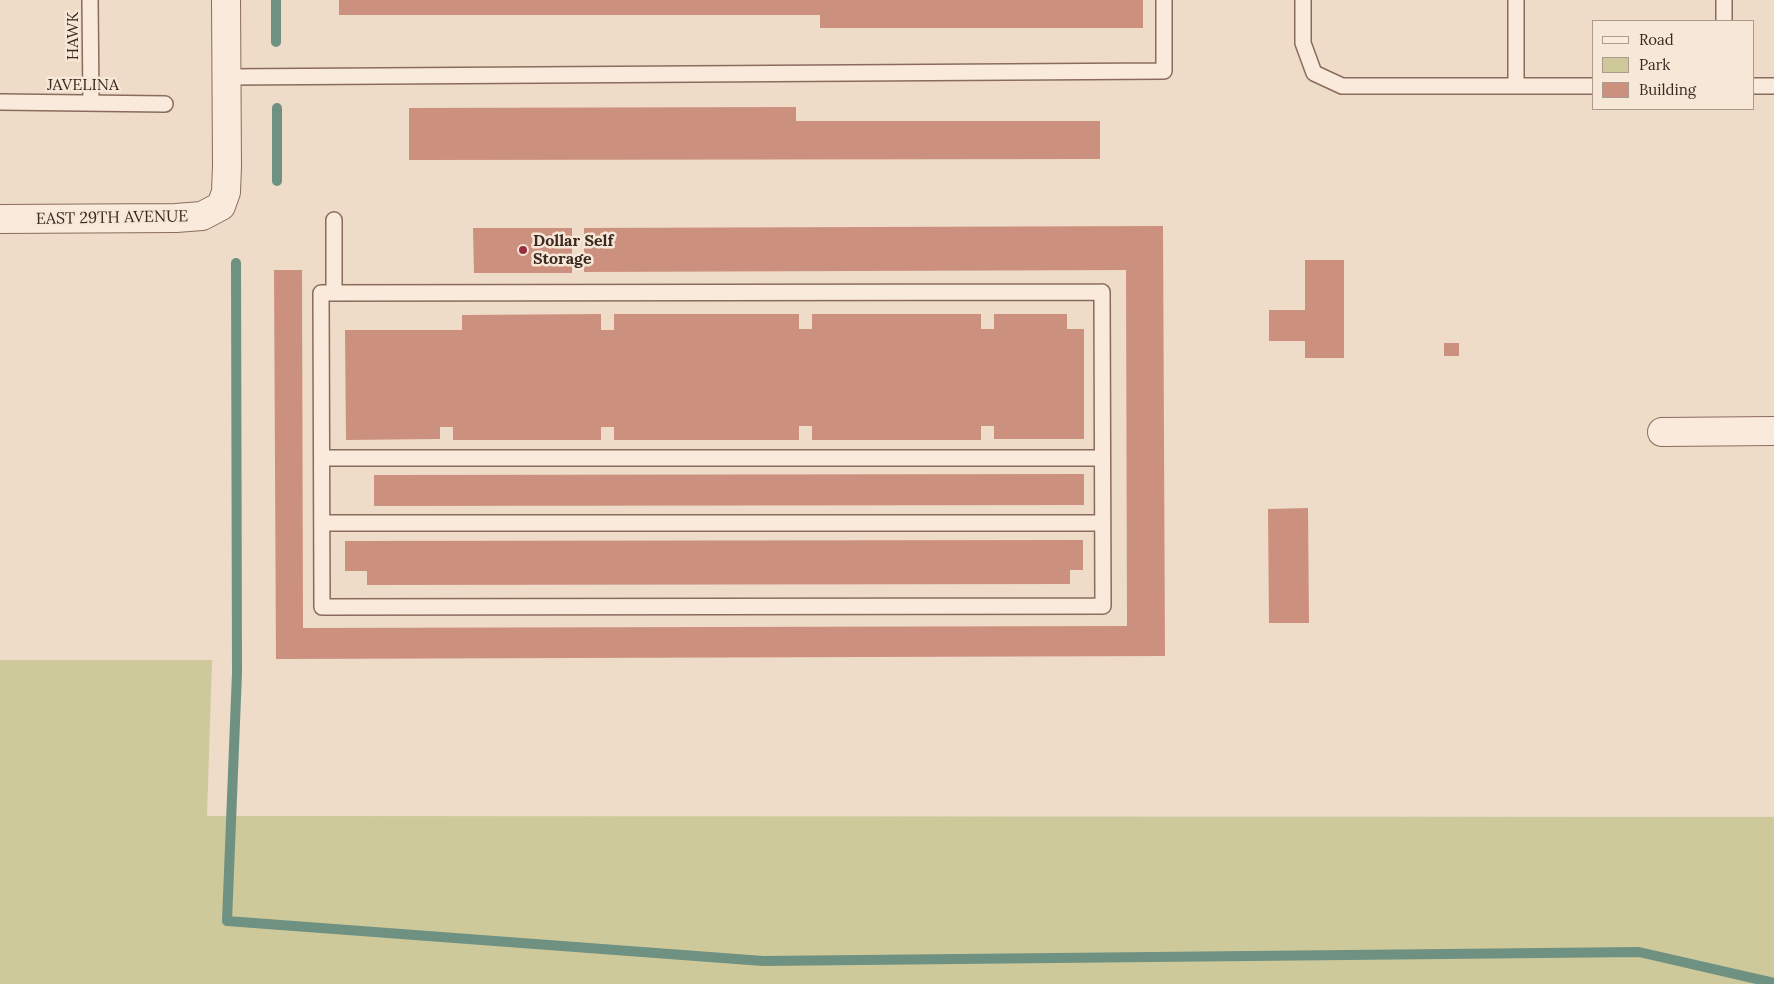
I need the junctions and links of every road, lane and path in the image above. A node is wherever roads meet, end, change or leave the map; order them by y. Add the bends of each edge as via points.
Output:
1 (90, 0) edge
2 (226, 0) edge
3 (1164, 0) edge
4 (1303, 0) edge
5 (1516, 0) edge
6 (1724, 0) edge
7 (1724, 20) edge
8 (226, 77) junction
9 (1516, 86) junction
10 (1592, 86) edge
11 (1754, 86) edge
12 (1774, 86) edge
13 (0, 102) edge
14 (91, 102) junction
15 (165, 104) dead end
16 (0, 218) edge
17 (334, 220) dead end
18 (334, 293) junction
19 (1774, 431) edge
20 (1662, 432) dead end
21 (322, 458) junction
22 (1102, 458) junction
23 (322, 523) junction
24 (1102, 523) junction

1 - 14 lane, HAWK
2 - 8 street
3 - 8 lane via 1164,72
4 - 9 lane via 1303,43 1314,73 1342,86
5 - 9 lane
6 - 7 lane
8 - 16 street, EAST 29TH AVENUE via 226,192 221,206 202,216 176,218
9 - 10 lane
11 - 12 lane
13 - 14 lane, JAVELINA
14 - 15 lane, JAVELINA
17 - 18 lane
18 - 21 lane via 321,293
18 - 22 lane via 1102,292
19 - 20 street
21 - 22 lane
21 - 23 lane
22 - 24 lane
23 - 24 lane
23 - 24 lane via 322,607 1103,606

